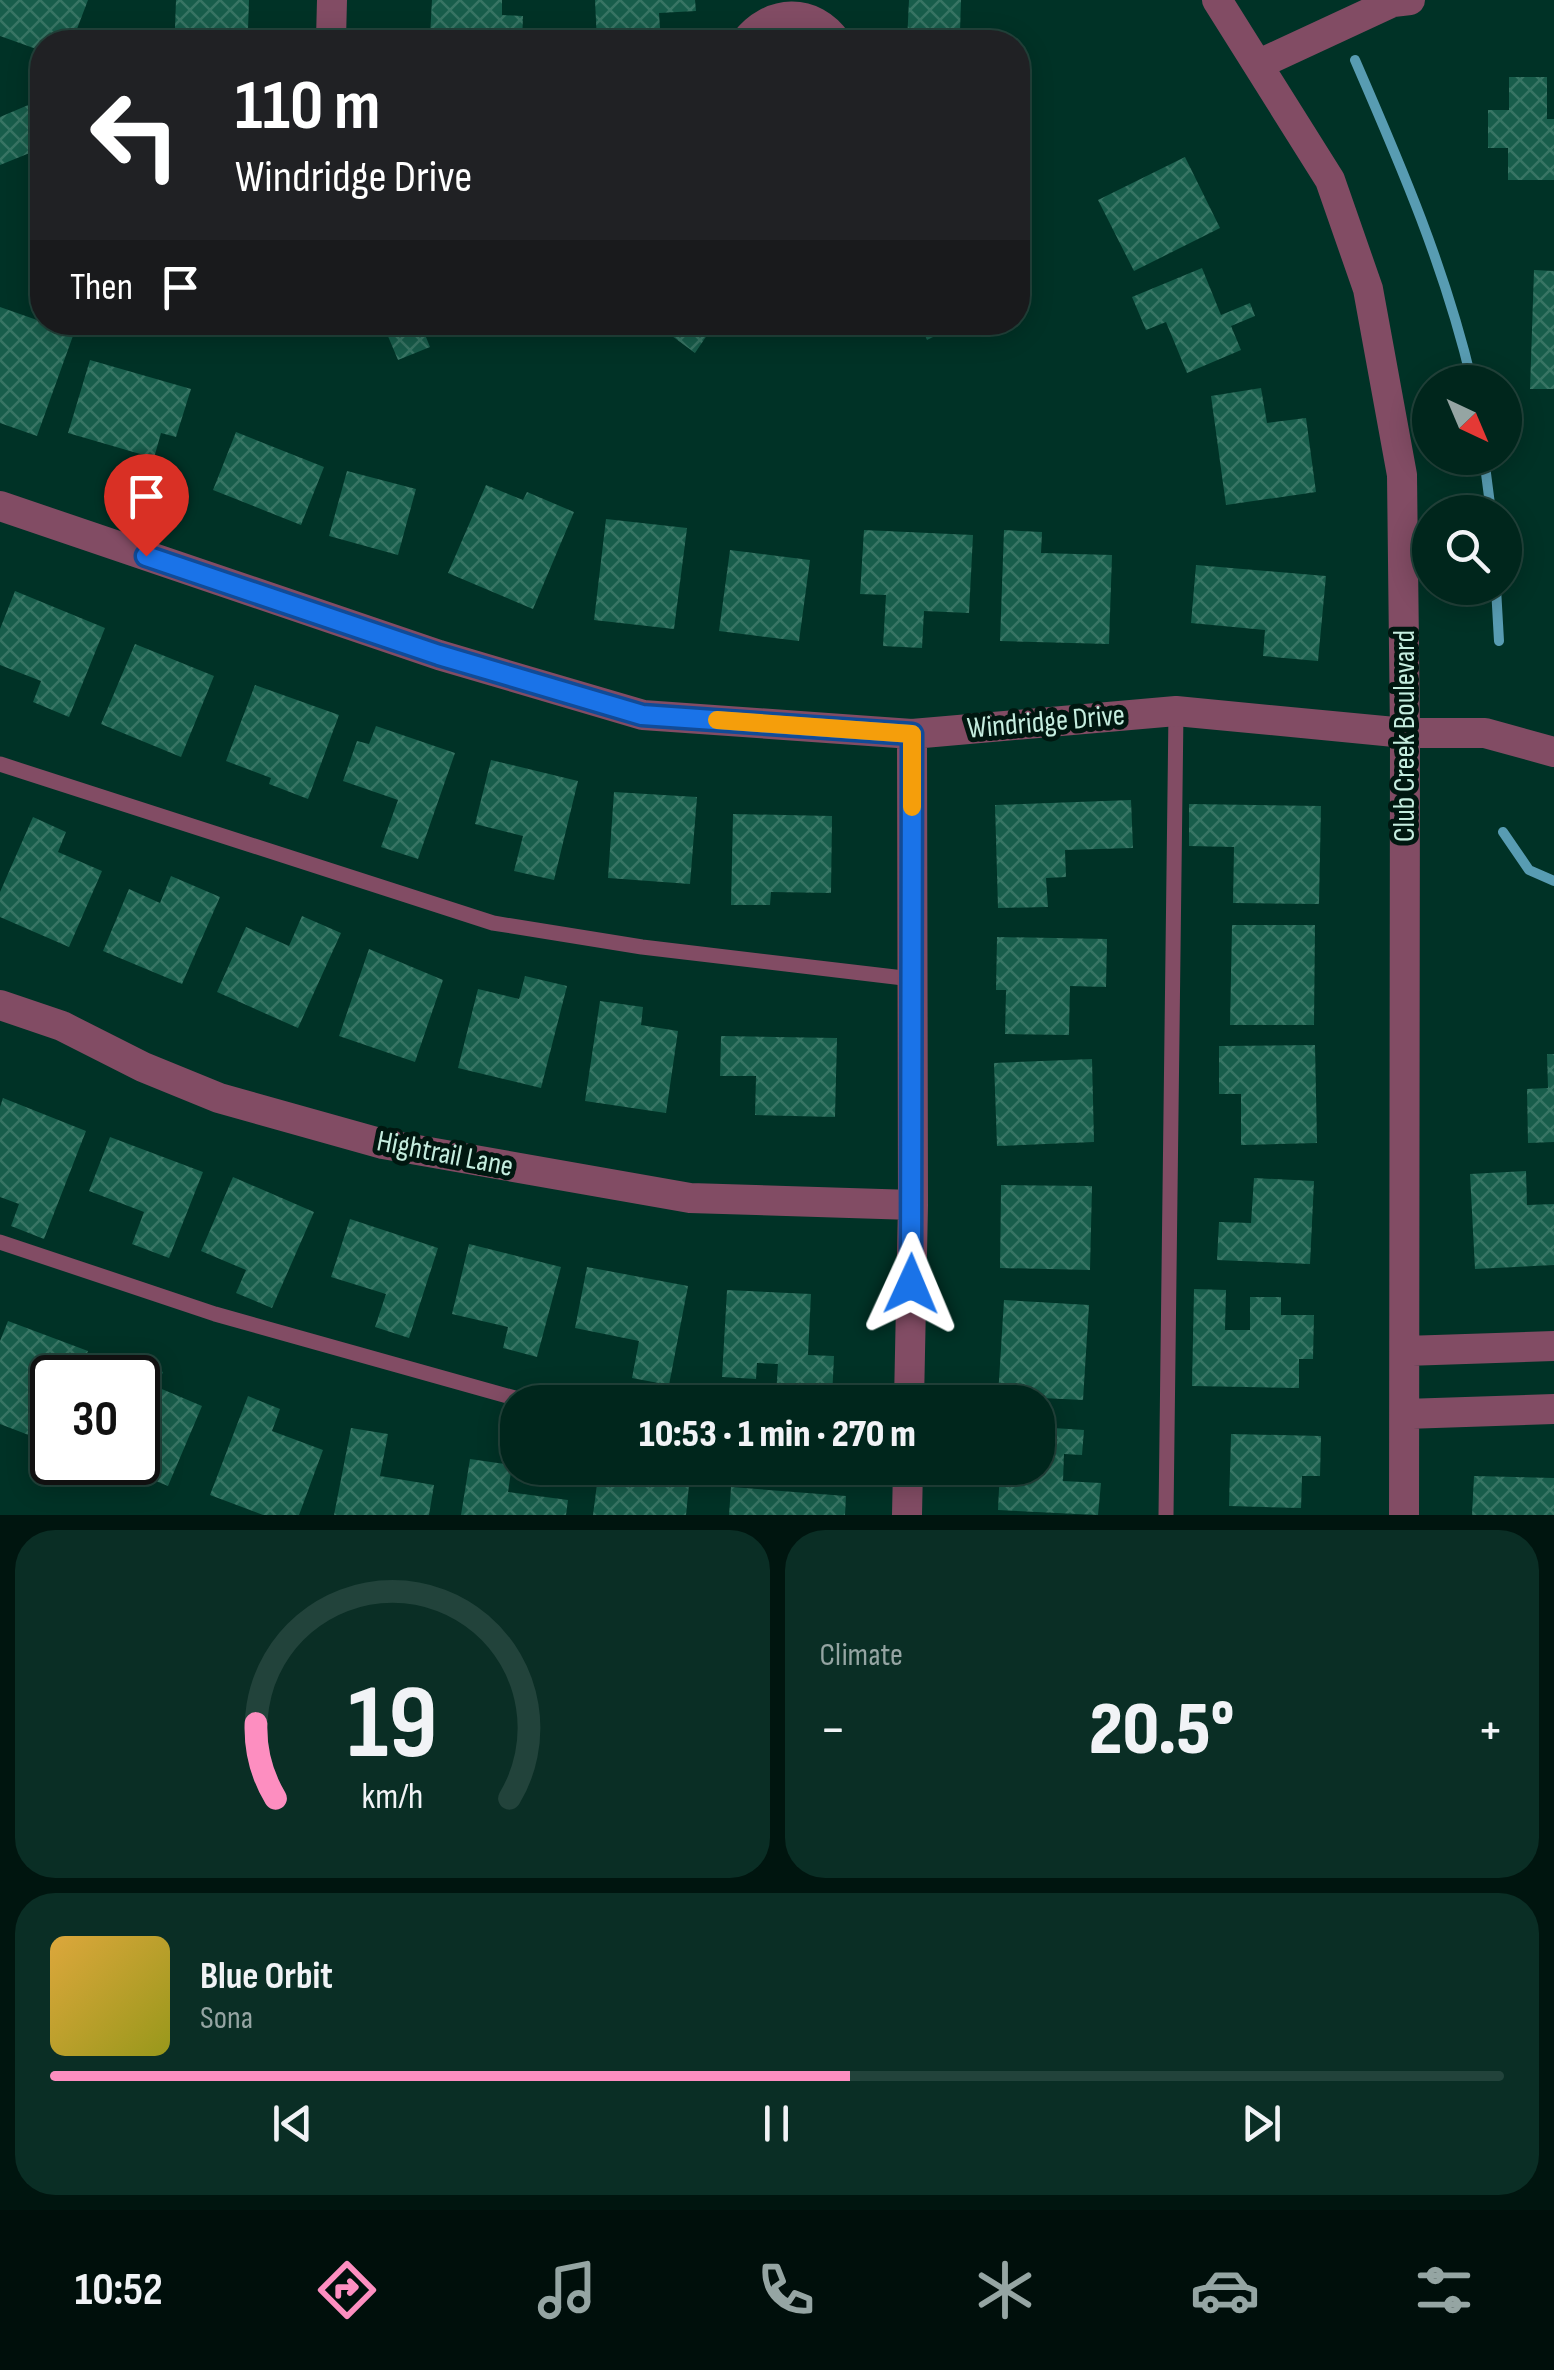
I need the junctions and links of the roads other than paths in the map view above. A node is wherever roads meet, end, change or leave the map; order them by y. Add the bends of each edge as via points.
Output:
1 (332, 0) edge
2 (1217, 0) edge
3 (1410, 0) edge
4 (791, 8) edge
5 (333, 30) edge
6 (755, 30) edge
7 (826, 30) edge
8 (1259, 64) junction
9 (0, 506) edge
10 (1176, 711) junction
11 (912, 734) junction
12 (1405, 734) junction
13 (1554, 752) edge
14 (0, 764) edge
15 (912, 979) junction
16 (0, 1005) edge
17 (913, 1204) junction
18 (0, 1242) edge
19 (1554, 1346) edge
20 (1405, 1352) junction
21 (909, 1385) edge
22 (500, 1394) edge
23 (1554, 1409) edge
24 (1406, 1414) junction
25 (908, 1485) edge
26 (907, 1515) edge
27 (1166, 1515) edge
28 (1404, 1515) edge

1 - 5 street
2 - 8 street, Club Creek Boulevard
3 - 8 street via 1392,2
4 - 6 street
4 - 7 street
8 - 12 street, Club Creek Boulevard via 1330,180 1368,288 1402,474
9 - 11 street, Windridge Drive via 439,655 642,715
10 - 11 street, Windridge Drive
10 - 12 street, Windridge Drive
10 - 27 lane
11 - 15 street
12 - 13 street, Windridge Drive via 1485,734
12 - 20 street, Club Creek Boulevard
14 - 15 lane via 494,923
15 - 17 street
16 - 17 street, Hightrail Lane via 219,1098 382,1144 690,1198
17 - 21 street
18 - 22 lane via 214,1314
19 - 20 street
20 - 24 street, Club Creek Boulevard
23 - 24 street
24 - 28 street, Club Creek Boulevard
25 - 26 street

